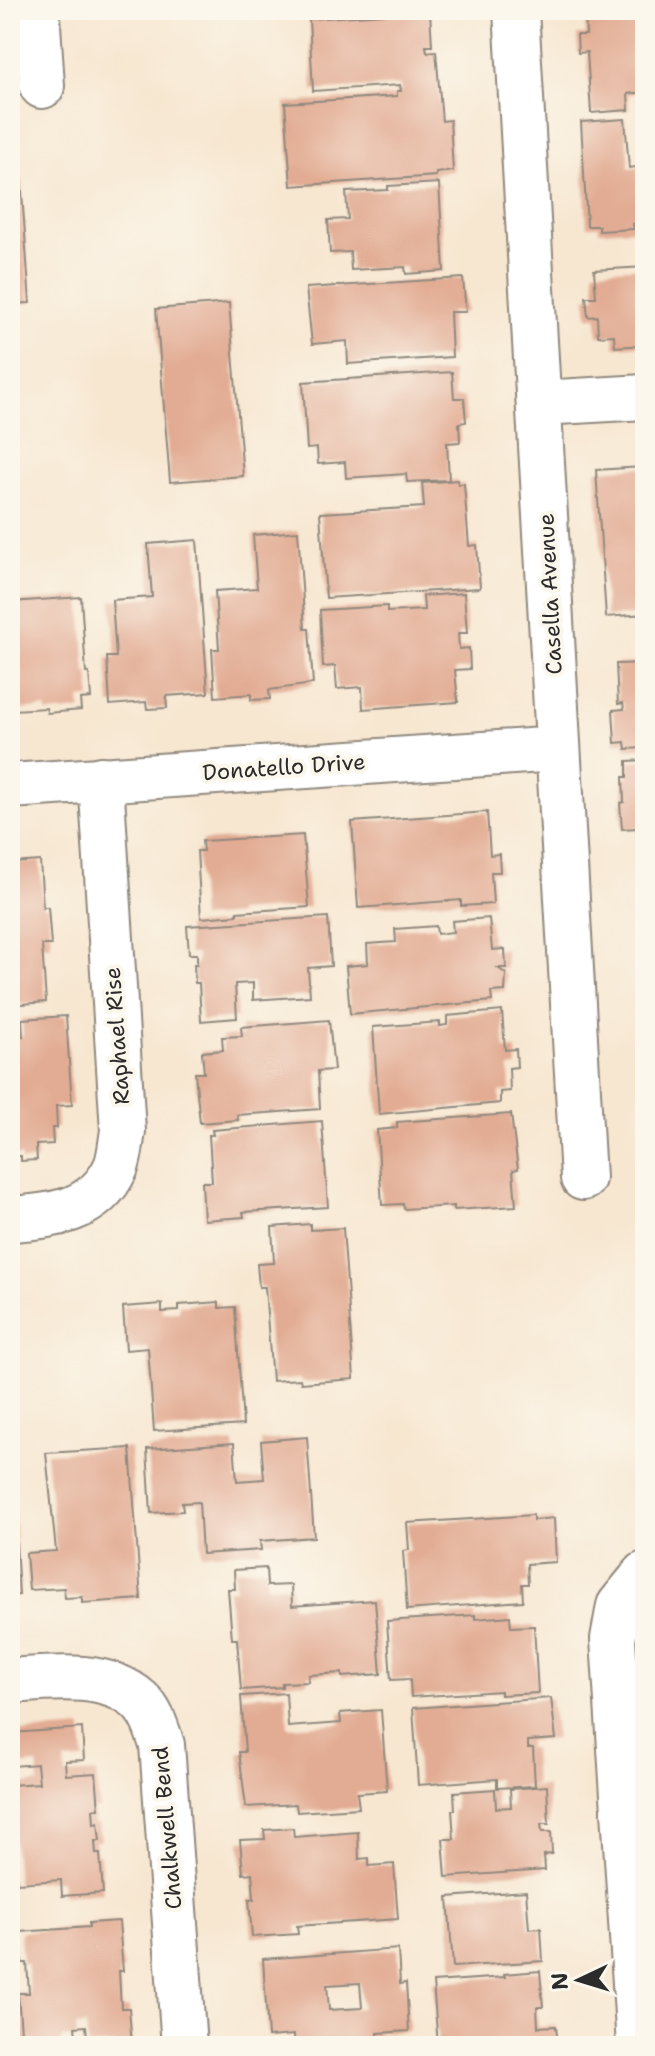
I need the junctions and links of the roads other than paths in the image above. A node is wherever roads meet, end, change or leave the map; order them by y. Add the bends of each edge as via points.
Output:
1 (37, 10) edge
2 (516, 10) edge
3 (42, 86) dead end
4 (645, 397) edge
5 (540, 403) junction
6 (558, 749) junction
7 (101, 779) junction
8 (10, 786) edge
9 (583, 1178) dead end
10 (10, 1219) edge
11 (645, 1574) edge
12 (10, 1681) edge
13 (637, 1894) edge
14 (184, 2046) edge
15 (639, 2046) edge

1 - 3 street
2 - 5 street, Casella Avenue
4 - 5 street
5 - 6 street, Casella Avenue
6 - 7 street, Donatello Drive
6 - 9 street, Casella Avenue
7 - 8 street, Donatello Drive
7 - 10 street, Raphael Rise via 123,1131 116,1166 102,1190 80,1206 54,1215
11 - 13 street via 619,1606 613,1639
12 - 14 street, Chalkwell Bend via 91,1680 120,1688 141,1701 154,1721 162,1745
13 - 15 street

